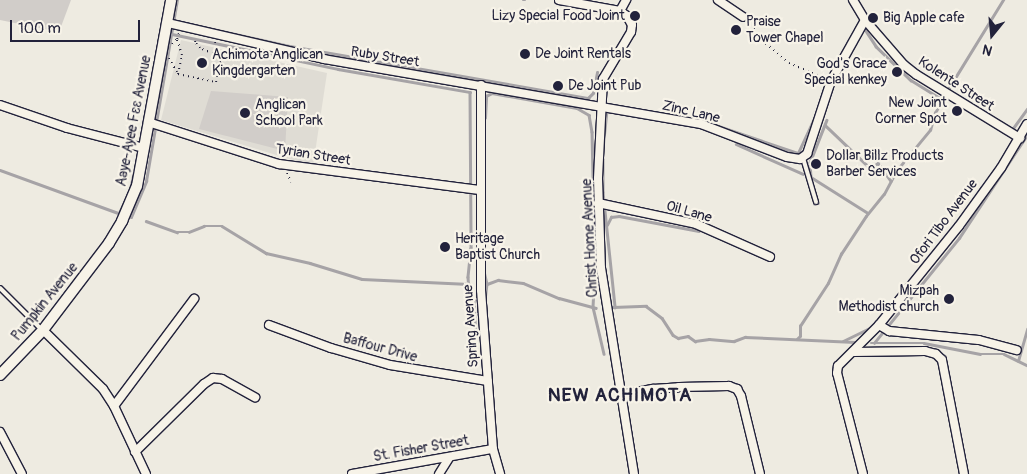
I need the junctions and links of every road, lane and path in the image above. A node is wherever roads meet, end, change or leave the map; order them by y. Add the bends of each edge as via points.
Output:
1 (171, 0) edge
2 (559, 0) edge
3 (626, 0) edge
4 (853, 0) edge
5 (722, 1) edge
6 (620, 11) junction
7 (743, 17) joint
8 (865, 20) junction
9 (168, 23) junction
10 (181, 26) junction
11 (198, 30) junction
12 (214, 34) junction
13 (162, 50) junction
14 (220, 56) junction
15 (178, 74) junction
16 (831, 81) junction
17 (481, 85) junction
18 (0, 105) edge
19 (601, 105) junction
20 (148, 122) junction
21 (1027, 124) edge
22 (1020, 138) junction
23 (144, 148) junction
24 (803, 158) junction
25 (479, 190) junction
26 (598, 202) junction
27 (816, 202) dead end
28 (109, 243) joint
29 (770, 257) dead end
30 (0, 288) edge
31 (194, 299) dead end
32 (879, 324) junction
33 (269, 325) dead end
34 (43, 330) junction
35 (1017, 350) dead end
36 (853, 352) junction
37 (0, 375) edge
38 (488, 381) junction
39 (621, 395) junction
40 (255, 397) dead end
41 (114, 406) junction
42 (0, 432) edge
43 (493, 449) junction
44 (135, 452) junction
45 (448, 458) junction
46 (22, 474) edge
47 (146, 474) edge
48 (352, 474) edge
49 (439, 474) edge
50 (500, 474) edge
51 (634, 474) edge
52 (760, 474) edge
53 (863, 474) edge
54 (964, 474) edge

1 - 9 street, Aaye-Ayee Fɛɛ Avenue
2 - 6 street
3 - 6 street
4 - 8 street, Kolente Street
5 - 7 street
6 - 19 street, Christ Home Avenue via 631,21 631,32 603,79
7 - 16 path via 753,23 758,37 789,63
8 - 16 street
8 - 22 street, Kolente Street via 917,76
9 - 10 street, Ruby Street
9 - 13 street, Aaye-Ayee Fɛɛ Avenue
10 - 11 street, Ruby Street
10 - 15 path via 177,39 182,55
11 - 12 street, Ruby Street
11 - 14 path via 195,42 200,48
12 - 14 path
12 - 17 street, Ruby Street via 324,59
13 - 15 path
13 - 20 street, Aaye-Ayee Fɛɛ Avenue
14 - 15 path via 216,82
16 - 24 street
17 - 19 street, Ruby Street
17 - 25 street, Spring Avenue
18 - 23 street via 67,128
19 - 24 street, Zinc Lane via 701,124 786,157
19 - 26 street, Christ Home Avenue
20 - 23 street, Aaye-Ayee Fɛɛ Avenue
20 - 25 street, Tyrian Street via 279,164
21 - 22 street, Ofori Tibo Avenue
22 - 32 street, Ofori Tibo Avenue via 959,226
23 - 28 street, Aaye-Ayee Fɛɛ Avenue via 137,186
24 - 27 lane
25 - 38 street, Spring Avenue via 481,290
26 - 29 street, Oil Lane via 696,224
26 - 39 street, Christ Home Avenue via 601,268
28 - 34 street, Pumpkin Avenue
30 - 34 lane
31 - 41 street
32 - 35 street via 889,331 979,340
32 - 36 street, Ofori Tibo Avenue
33 - 38 street, Baffour Drive via 390,365
34 - 37 street, Pumpkin Avenue
34 - 41 street via 102,389
36 - 53 street, Ofori Tibo Avenue via 842,362 837,373
36 - 54 street via 926,351 942,360
38 - 43 street, Spring Avenue
39 - 51 street, Christ Home Avenue
39 - 52 street via 652,389 729,386 737,389
40 - 44 street via 222,379 213,378
41 - 44 street
42 - 46 street
43 - 45 street, St. Fisher Street
43 - 50 street, Spring Avenue
44 - 47 street
45 - 48 street, St. Fisher Street
45 - 49 street

